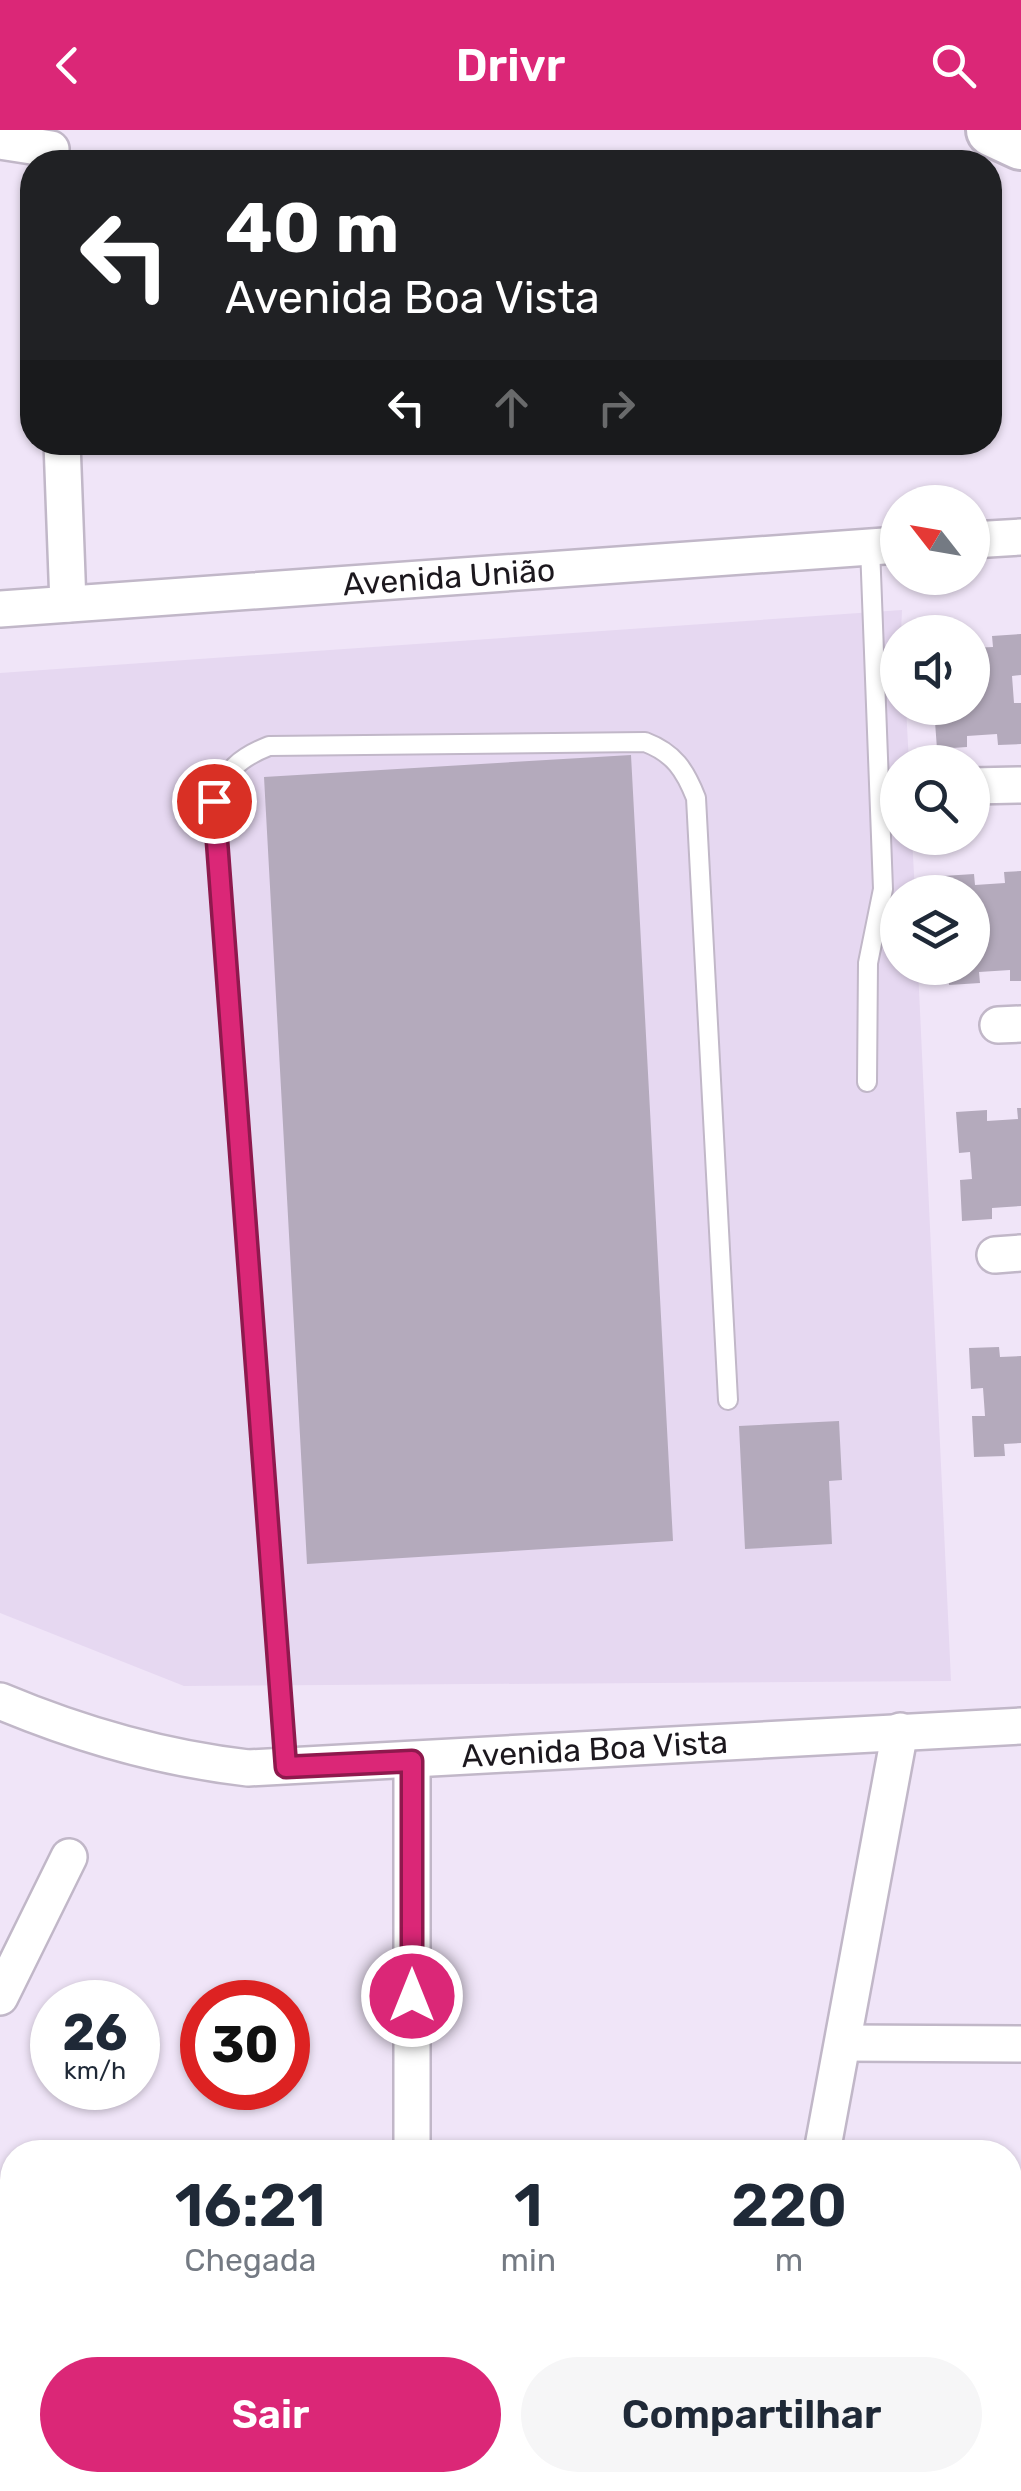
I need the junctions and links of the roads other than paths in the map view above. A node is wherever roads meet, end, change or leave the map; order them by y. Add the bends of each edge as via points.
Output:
1 (0, 140) edge
2 (54, 147) edge
3 (62, 455) edge
4 (1021, 536) edge
5 (990, 539) edge
6 (880, 546) edge
7 (884, 595) edge
8 (68, 604) junction
9 (0, 609) edge
10 (1021, 785) edge
11 (990, 786) edge
12 (867, 1082) dead end
13 (728, 1400) dead end
14 (0, 1701) edge
15 (1021, 1726) edge
16 (900, 1731) junction
17 (412, 1761) junction
18 (286, 1767) junction
19 (68, 1857) dead end
20 (0, 1997) edge
21 (843, 2043) junction
22 (1021, 2044) edge
23 (412, 2140) edge
24 (824, 2140) edge

1 - 2 street
3 - 8 street
4 - 5 street
6 - 8 street, Avenida União
7 - 12 lane via 883,889 868,963
8 - 9 street, Avenida União
10 - 11 street
13 - 18 lane via 696,798 686,772 666,750 645,742 269,746 242,757 223,777 214,801
14 - 18 street, Avenida Boa Vista via 184,1761
15 - 16 street, Avenida Boa Vista
16 - 17 street, Avenida Boa Vista
16 - 21 street
17 - 18 street, Avenida Boa Vista
17 - 23 street
19 - 20 street
21 - 22 street
21 - 24 street

